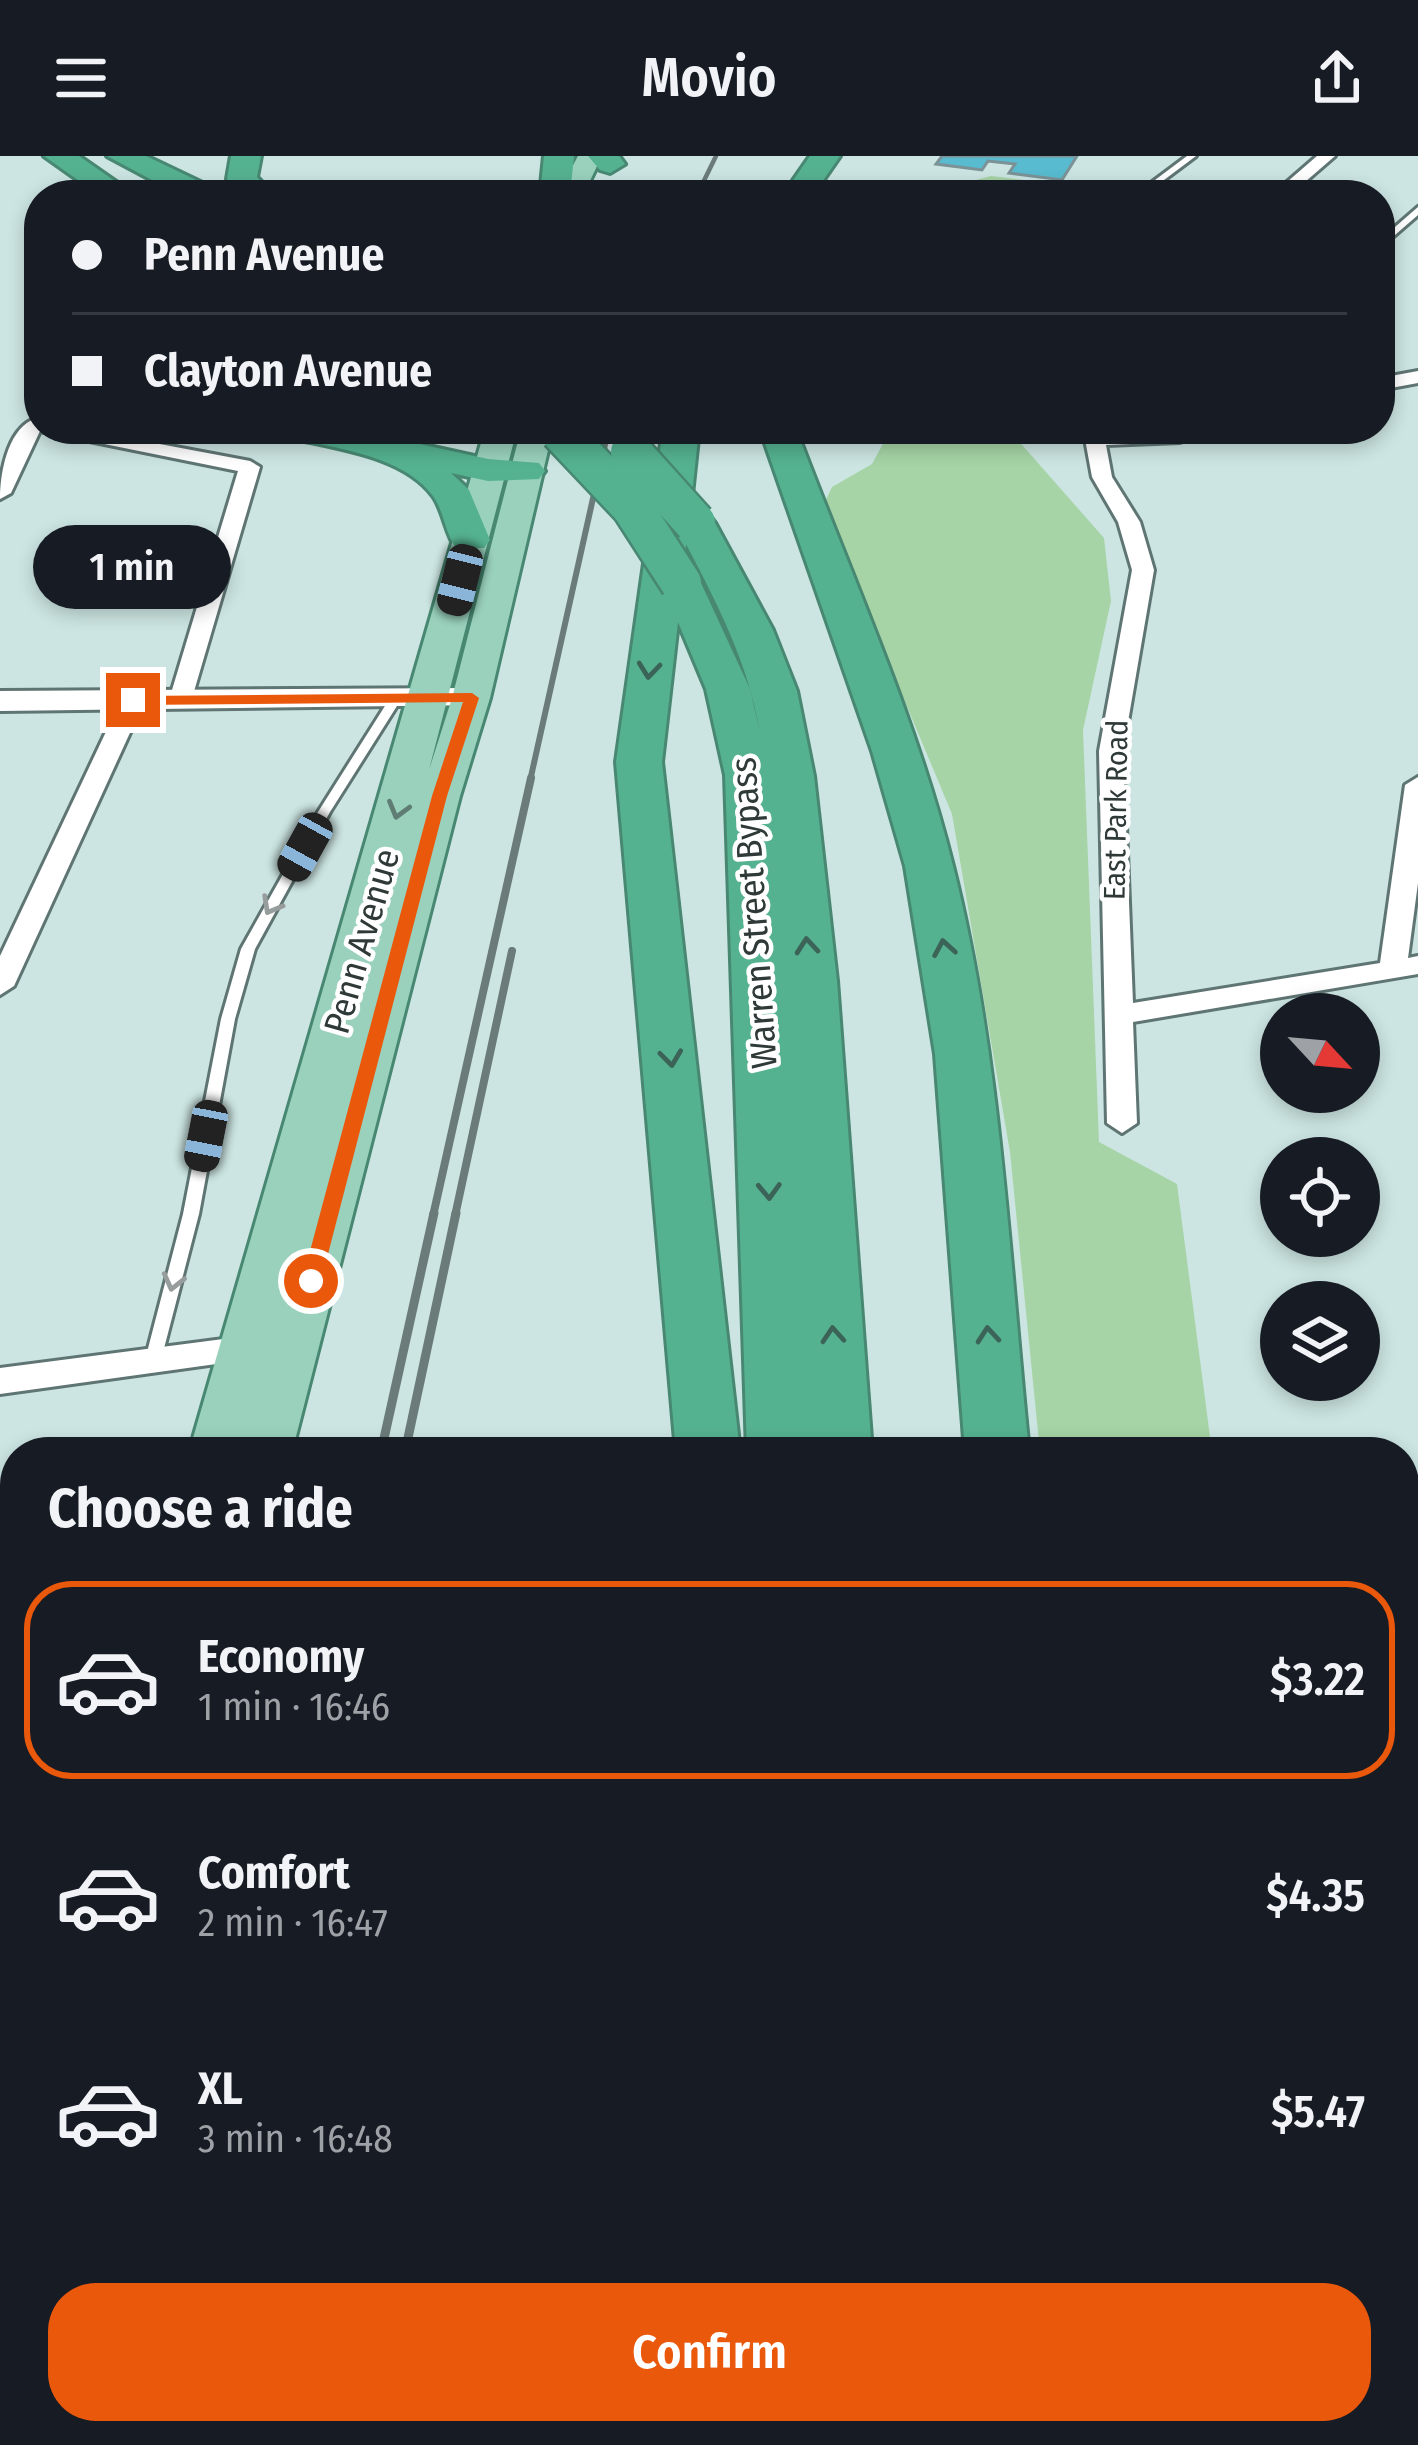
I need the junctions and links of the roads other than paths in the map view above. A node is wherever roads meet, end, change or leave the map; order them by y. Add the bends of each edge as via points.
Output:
1 (59, 156) edge
2 (89, 156) edge
3 (122, 156) edge
4 (1192, 156) edge
5 (1327, 156) edge
6 (605, 158) edge
7 (97, 180) edge
8 (139, 180) edge
9 (172, 180) edge
10 (584, 180) edge
11 (1159, 180) edge
12 (1298, 180) edge
13 (1418, 210) edge
14 (1395, 231) edge
15 (25, 444) edge
16 (129, 444) edge
17 (377, 444) edge
18 (411, 444) edge
19 (572, 444) edge
20 (620, 444) edge
21 (679, 444) edge
22 (783, 444) edge
23 (1098, 444) edge
24 (501, 458) edge
25 (0, 493) edge
26 (470, 541) junction
27 (432, 698) junction
28 (133, 700) junction
29 (182, 700) junction
30 (0, 701) edge
31 (1418, 785) edge
32 (1406, 967) edge
33 (0, 986) edge
34 (1118, 1015) junction
35 (1122, 1123) dead end
36 (269, 1347) junction
37 (153, 1360) junction
38 (0, 1381) edge
39 (224, 1437) edge
40 (266, 1437) edge
41 (706, 1437) edge
42 (778, 1437) edge
43 (839, 1437) edge
44 (996, 1437) edge

1 - 7 highway
2 - 8 highway
3 - 9 highway
4 - 11 lane
5 - 12 street
6 - 10 main road
13 - 14 lane
15 - 25 street
16 - 29 street via 250,467
17 - 26 highway via 450,490
18 - 24 highway
19 -> 42 highway, Warren Street Bypass, bridge via 632,507 681,583 728,689 748,775
43 -> 20 highway, Warren Street Bypass, bridge via 811,981 775,691 695,523
21 -> 41 highway via 639,762
44 -> 22 highway via 962,1054 929,866 896,751
23 - 34 street, East Park Road via 1102,477 1130,522 1143,570 1111,752
24 - 26 main road, Penn Avenue
24 - 27 main road, Penn Avenue
26 - 27 main road, Penn Avenue
27 - 29 street
27 - 36 main road, Penn Avenue
27 -> 37 lane via 324,812 248,949
28 - 29 street
28 - 30 street
28 - 33 street
31 - 32 street
32 - 34 street
34 - 35 street, East Park Road
36 - 37 street
36 - 39 main road, Penn Avenue
36 - 40 main road, Penn Avenue
37 - 38 street

